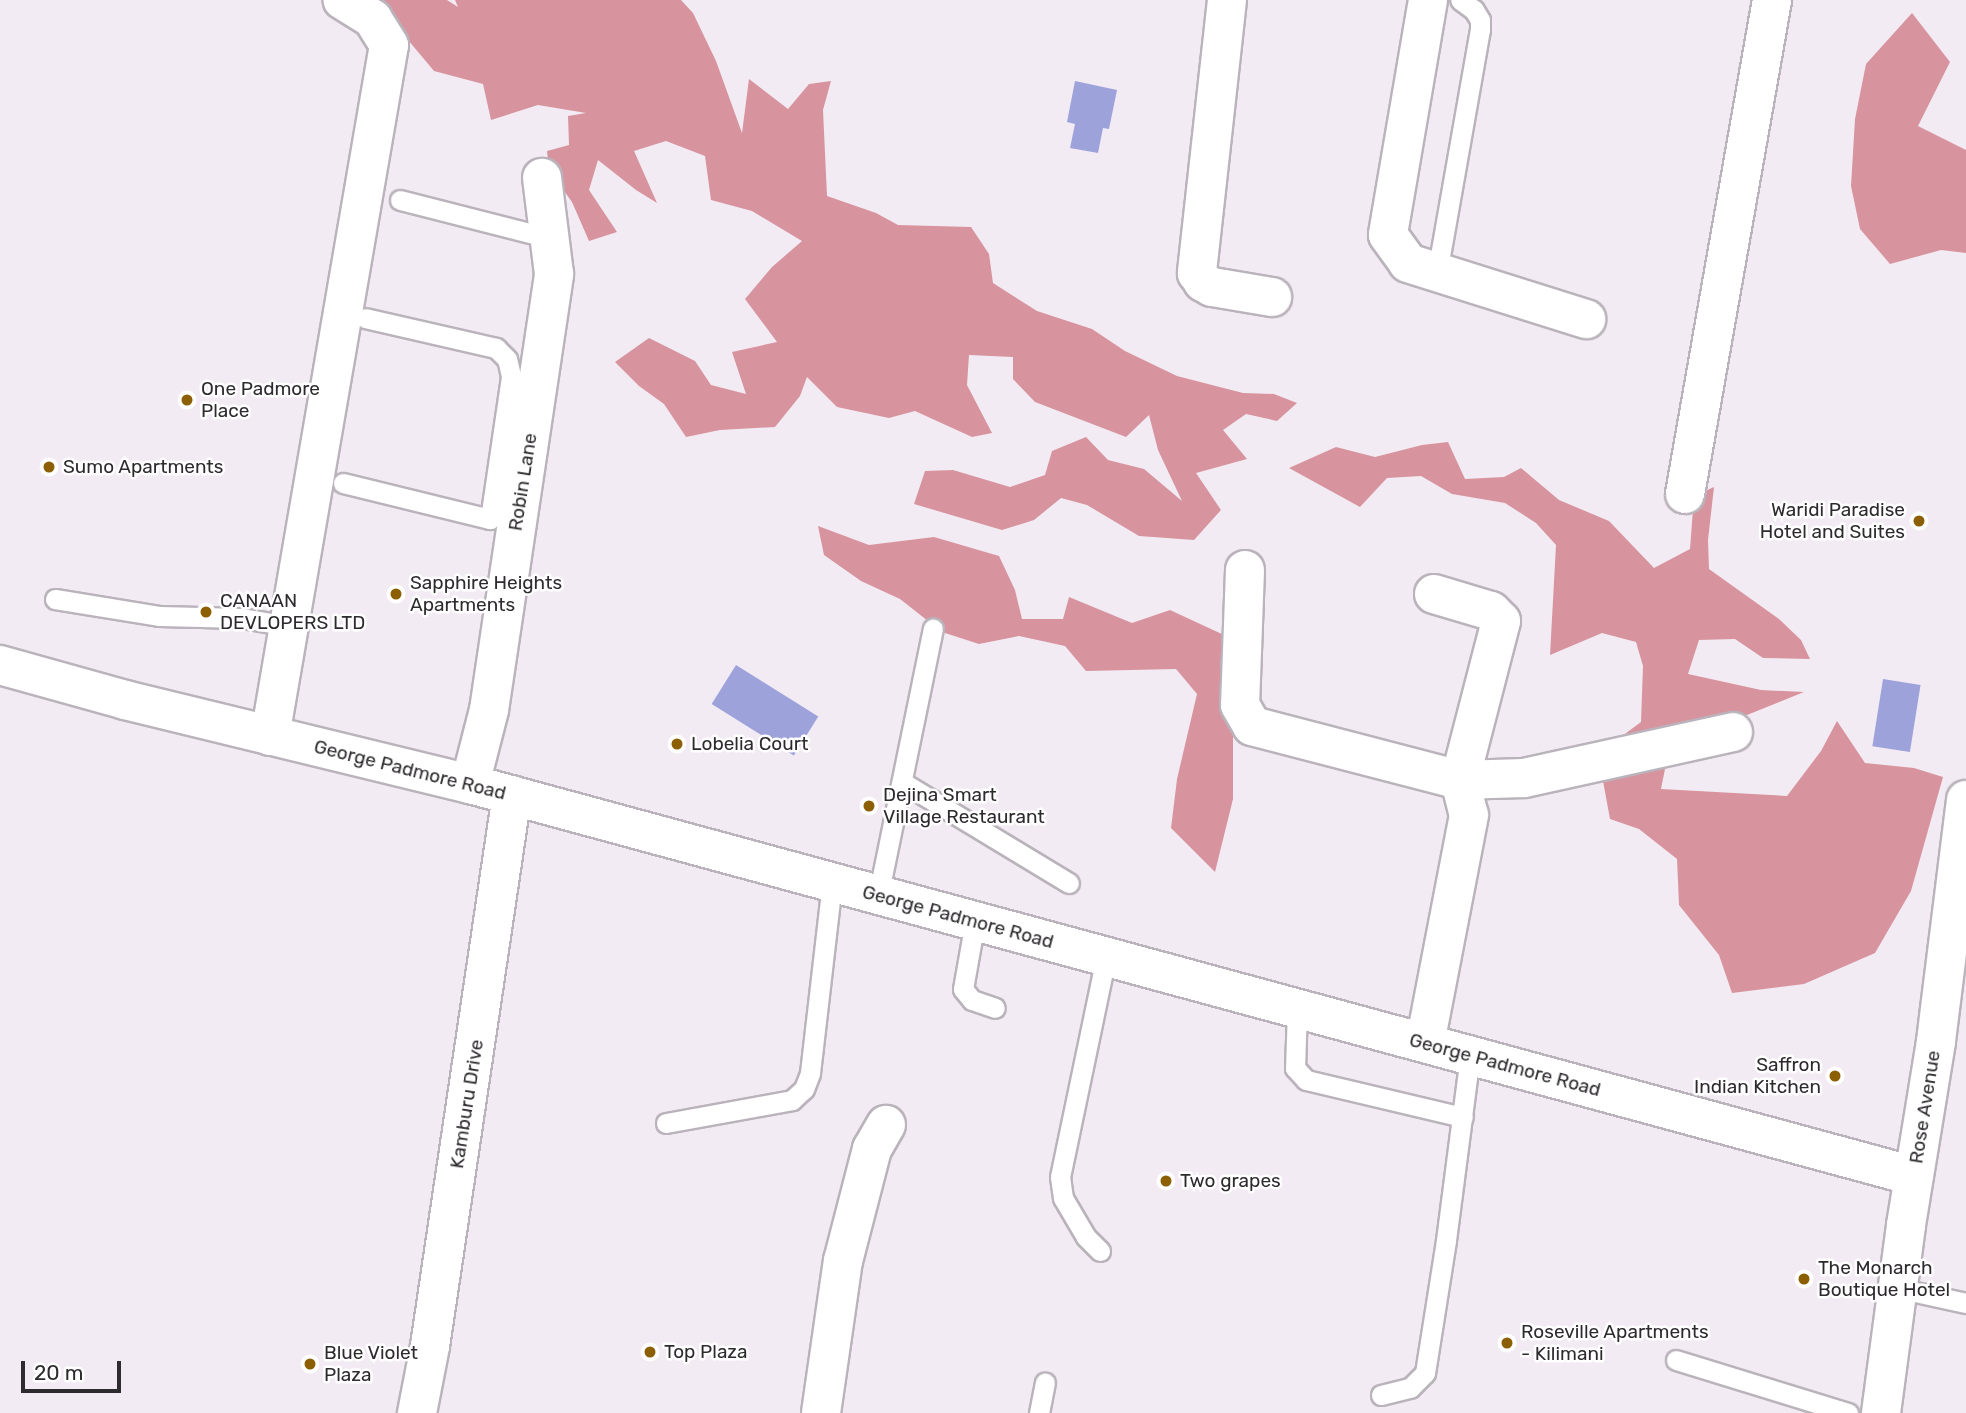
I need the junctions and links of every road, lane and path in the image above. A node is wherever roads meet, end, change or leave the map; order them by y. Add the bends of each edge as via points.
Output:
1 (342, 0) edge
2 (1227, 0) edge
3 (1428, 0) edge
4 (1460, 0) edge
5 (1772, 0) edge
6 (542, 178) dead end
7 (400, 200) dead end
8 (549, 238) junction
9 (1437, 273) junction
10 (1272, 297) dead end
11 (365, 318) dead end
12 (1586, 319) dead end
13 (343, 483) dead end
14 (1685, 494) dead end
15 (503, 523) junction
16 (1245, 570) dead end
17 (1433, 594) dead end
18 (55, 599) dead end
19 (289, 626) junction
20 (933, 629) dead end
21 (0, 665) edge
22 (1733, 732) dead end
23 (270, 736) junction
24 (1460, 780) junction
25 (902, 782) junction
26 (470, 784) junction
27 (512, 795) junction
28 (1966, 800) edge
29 (1069, 883) dead end
30 (832, 884) junction
31 (878, 896) junction
32 (975, 920) junction
33 (1106, 957) junction
34 (995, 1007) dead end
35 (1297, 1009) junction
36 (1425, 1043) junction
37 (1470, 1055) junction
38 (1463, 1117) junction
39 (666, 1124) dead end
40 (886, 1125) dead end
41 (1914, 1176) junction
42 (1100, 1251) dead end
43 (1897, 1288) junction
44 (1966, 1303) edge
45 (1676, 1360) dead end
46 (1045, 1382) dead end
47 (1381, 1395) dead end
48 (417, 1413) edge
49 (821, 1413) edge
50 (1040, 1413) edge
51 (1848, 1413) edge
52 (1881, 1413) edge

1 - 19 street via 373,19 389,45
2 - 10 street via 1197,273 1212,287
3 - 9 street via 1388,235 1408,262
4 - 9 lane via 1474,10 1480,30
5 - 14 street
6 - 8 street, Robin Lane
7 - 8 lane
8 - 15 street, Robin Lane via 554,274
9 - 12 street
11 - 15 lane via 496,348 507,359 511,376
13 - 15 lane
15 - 26 street, Robin Lane via 489,710
16 - 24 street via 1240,705 1252,726
17 - 24 street via 1490,611 1501,621
18 - 19 lane via 159,616 219,616
19 - 23 street
20 - 25 lane
21 - 23 street, George Padmore Road
22 - 24 street via 1524,778
23 - 26 street, George Padmore Road
24 - 36 street via 1469,815
25 - 29 lane
25 - 31 lane
26 - 27 street, George Padmore Road
27 - 30 street, George Padmore Road
27 - 48 street, Kamburu Drive
28 - 41 street, Rose Avenue
30 - 31 street, George Padmore Road
30 - 39 lane via 810,1073 804,1089 792,1100
31 - 32 street, George Padmore Road
32 - 33 street, George Padmore Road
32 - 34 lane via 963,989 972,1000
33 - 35 street, George Padmore Road
33 - 42 lane via 1060,1177 1063,1198
35 - 36 street, George Padmore Road
35 - 38 lane via 1295,1068 1306,1080
36 - 37 street, George Padmore Road
37 - 38 lane
37 - 41 street, George Padmore Road
38 - 47 lane via 1425,1373 1410,1388
40 - 49 street via 872,1149 843,1261
41 - 43 street, Rose Avenue
43 - 44 lane
43 - 52 street, Rose Avenue
45 - 51 lane
46 - 50 lane

